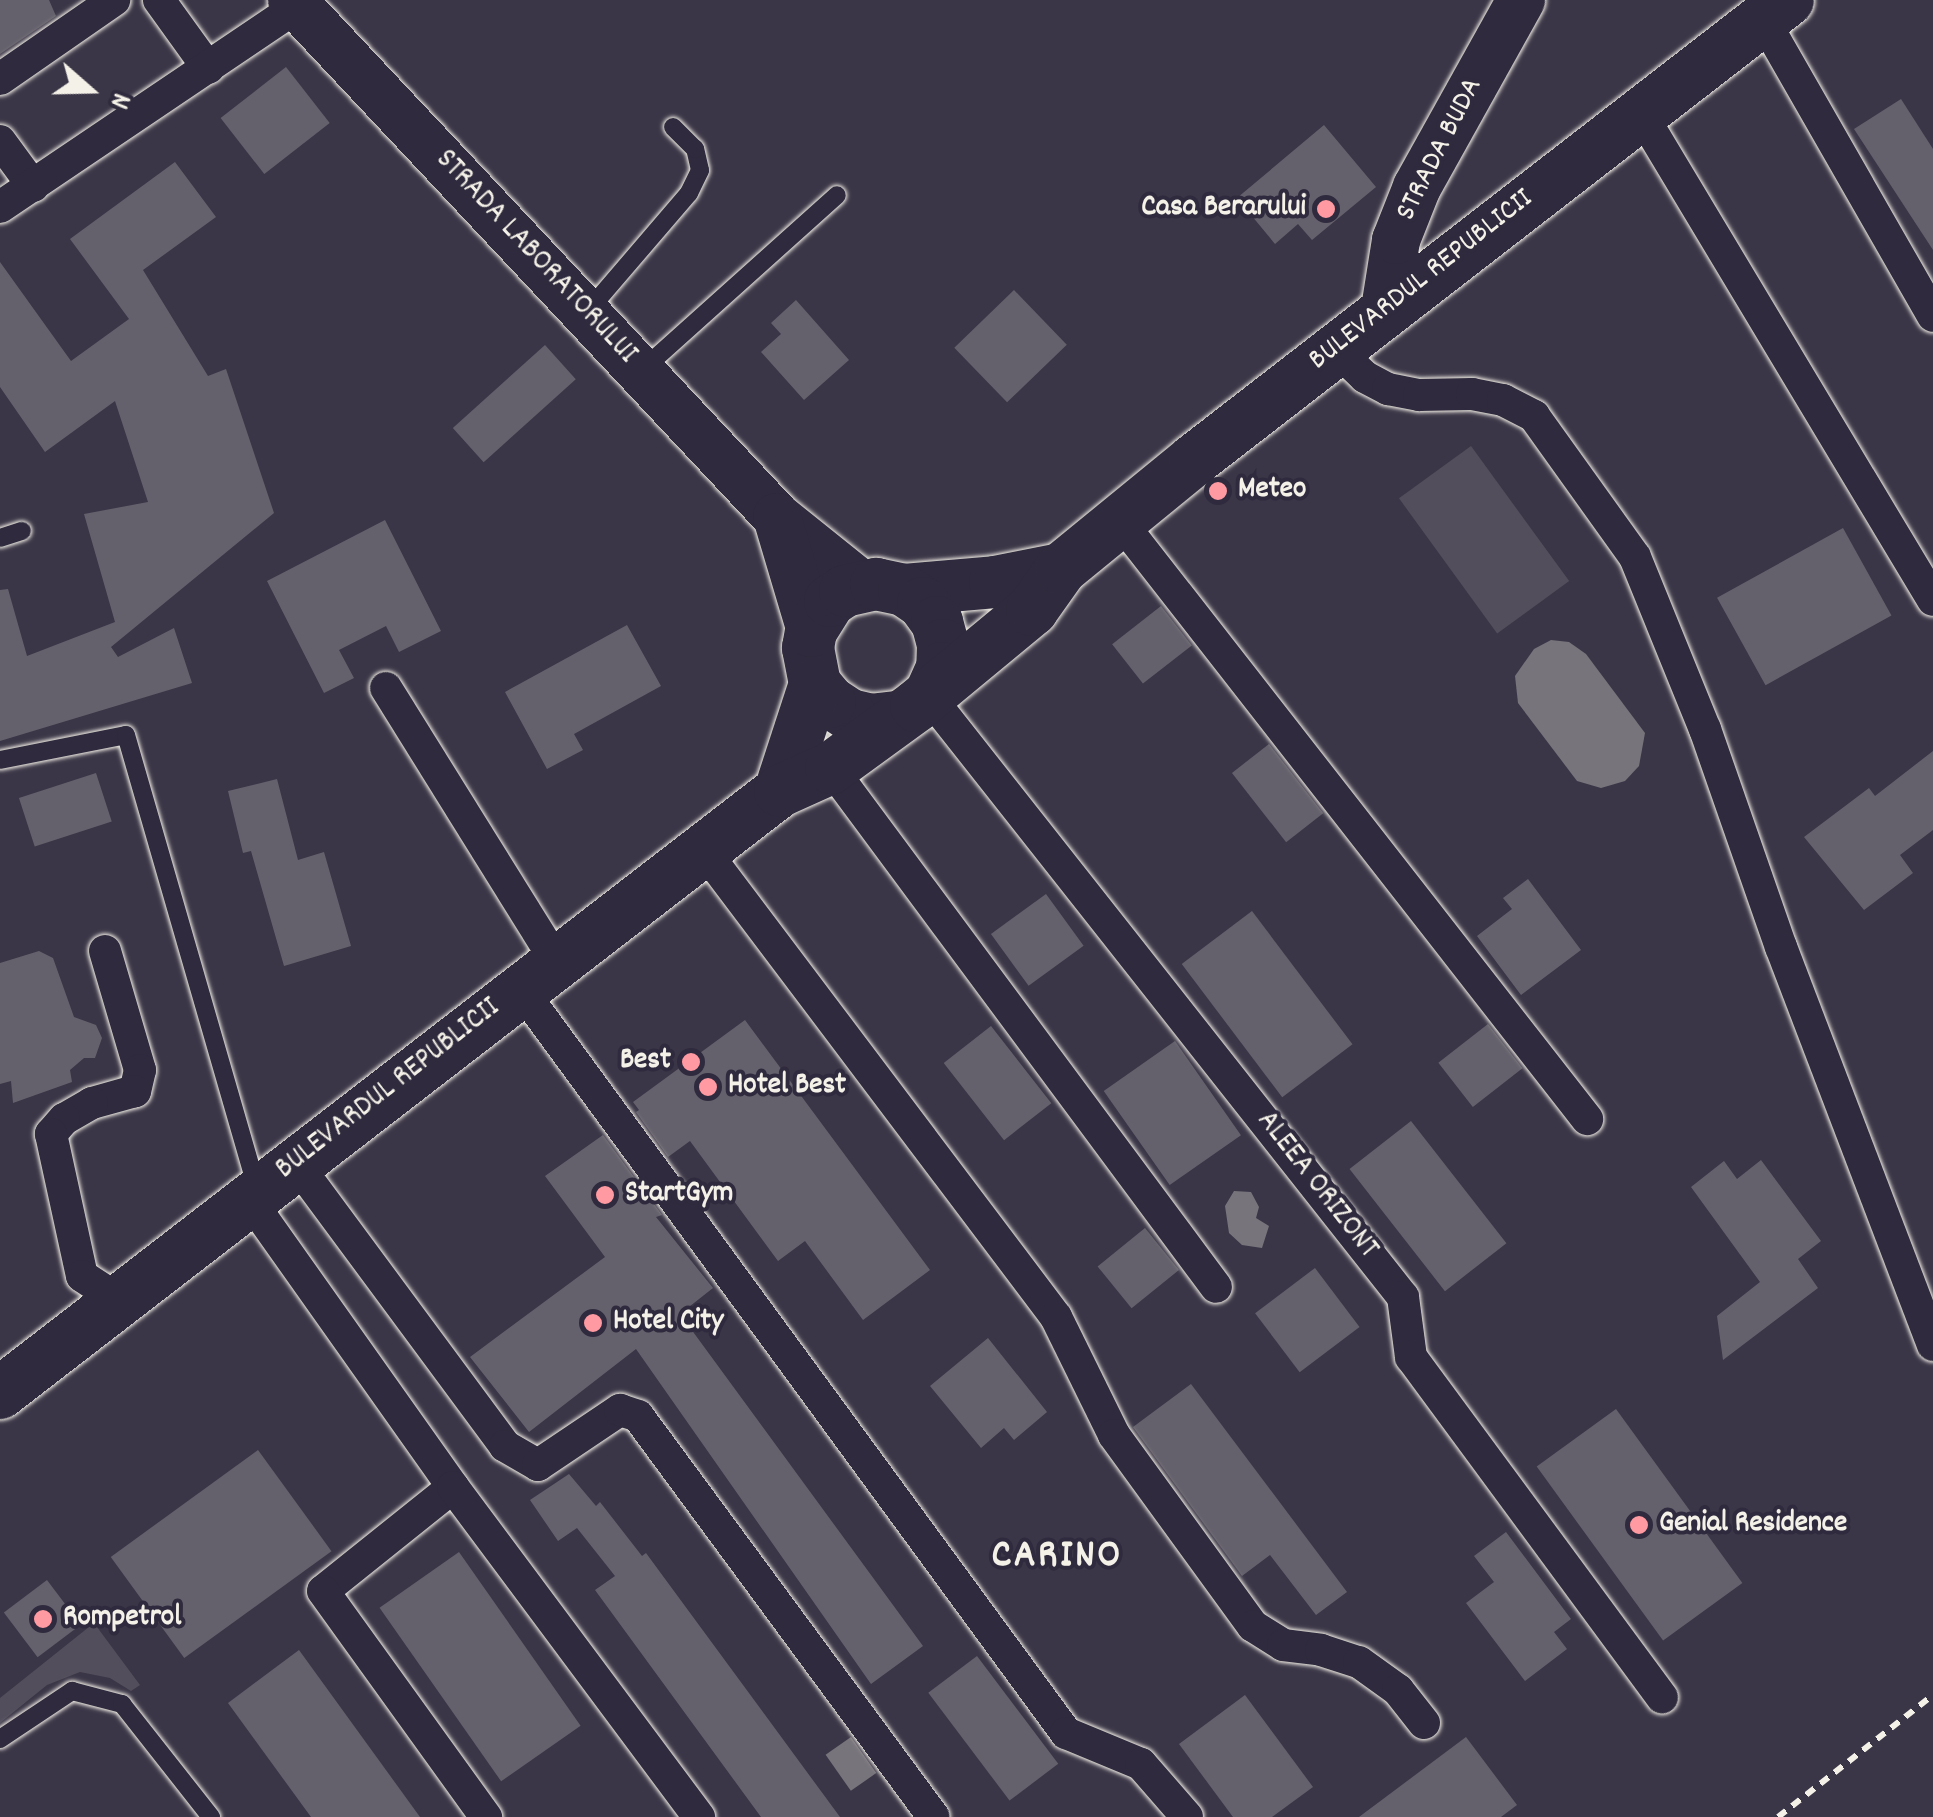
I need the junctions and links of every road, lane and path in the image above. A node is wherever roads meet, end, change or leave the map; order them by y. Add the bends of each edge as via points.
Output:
1 (114, 0) edge
2 (159, 0) edge
3 (1521, 0) edge
4 (295, 3) edge
5 (1776, 10) edge
6 (208, 68) junction
7 (0, 80) edge
8 (1640, 112) junction
9 (673, 127) dead end
10 (0, 141) edge
11 (32, 186) junction
12 (837, 194) dead end
13 (0, 207) edge
14 (1385, 309) junction
15 (586, 313) junction
16 (1933, 316) edge
17 (1336, 348) junction
18 (641, 371) junction
19 (776, 518) junction
20 (1120, 521) junction
21 (22, 531) dead end
22 (0, 538) edge
23 (1062, 569) junction
24 (883, 588) junction
25 (1933, 600) edge
26 (811, 631) junction
27 (815, 684) junction
28 (386, 688) dead end
29 (919, 701) junction
30 (0, 760) edge
31 (831, 768) junction
32 (780, 790) junction
33 (703, 850) junction
34 (106, 950) dead end
35 (538, 975) junction
36 (1587, 1119) dead end
37 (267, 1184) junction
38 (1216, 1287) dead end
39 (119, 1300) junction
40 (1933, 1345) edge
41 (0, 1393) edge
42 (454, 1487) junction
43 (1933, 1695) edge
44 (1662, 1698) dead end
45 (1424, 1723) dead end
46 (0, 1740) edge
47 (211, 1817) edge
48 (486, 1817) edge
49 (699, 1817) edge
50 (934, 1817) edge
51 (1187, 1817) edge
52 (1778, 1817) edge

1 - 7 street
2 - 6 street
3 - 14 street, STRADA BUDA via 1417,187 1396,240
4 - 6 street
4 - 15 street, STRADA LABORATORULUI
5 - 8 main road, BULEVARDUL REPUBLICII
5 - 16 street
6 - 11 street
8 - 14 main road, BULEVARDUL REPUBLICII
8 - 25 street
9 - 15 lane via 695,148 700,170
10 - 11 street
11 - 13 street
12 - 18 lane
14 - 17 main road, BULEVARDUL REPUBLICII
15 - 18 street, STRADA LABORATORULUI
17 - 20 main road, BULEVARDUL REPUBLICII
17 - 40 street via 1388,389 1472,394 1534,416 1636,557
18 - 19 street, STRADA LABORATORULUI
19 - 24 street, STRADA LABORATORULUI
19 - 26 street
20 - 23 main road, BULEVARDUL REPUBLICII
20 - 36 street
21 - 22 lane
23 - 24 main road, BULEVARDUL REPUBLICII via 995,582
23 - 29 main road, BULEVARDUL REPUBLICII via 1032,610
24 - 26 main road, BULEVARDUL REPUBLICII via 830,601
24 - 29 main road via 924,604 937,622 942,668
26 - 27 main road
27 - 29 main road via 850,715 872,720
27 - 32 main road
28 - 35 street
29 - 31 main road, BULEVARDUL REPUBLICII
29 - 44 street, ALEEA ORIZONT via 1403,1297 1411,1357
30 - 37 lane via 126,735
31 - 32 main road, BULEVARDUL REPUBLICII
31 - 38 street
32 - 33 main road, BULEVARDUL REPUBLICII
33 - 35 main road, BULEVARDUL REPUBLICII
33 - 45 street via 1056,1317 1114,1435 1253,1626 1284,1645 1359,1662 1398,1690
34 - 39 street via 140,1070 135,1091 92,1103 64,1118 52,1134 82,1276
35 - 37 main road, BULEVARDUL REPUBLICII
35 - 51 street via 1066,1733 1141,1764
37 - 39 main road, BULEVARDUL REPUBLICII
37 - 42 street
37 - 50 street via 506,1446 538,1465 620,1410 638,1416
39 - 41 main road, BULEVARDUL REPUBLICII
42 - 48 street via 323,1591
42 - 49 street
43 - 52 path
46 - 47 lane via 72,1691 122,1704

